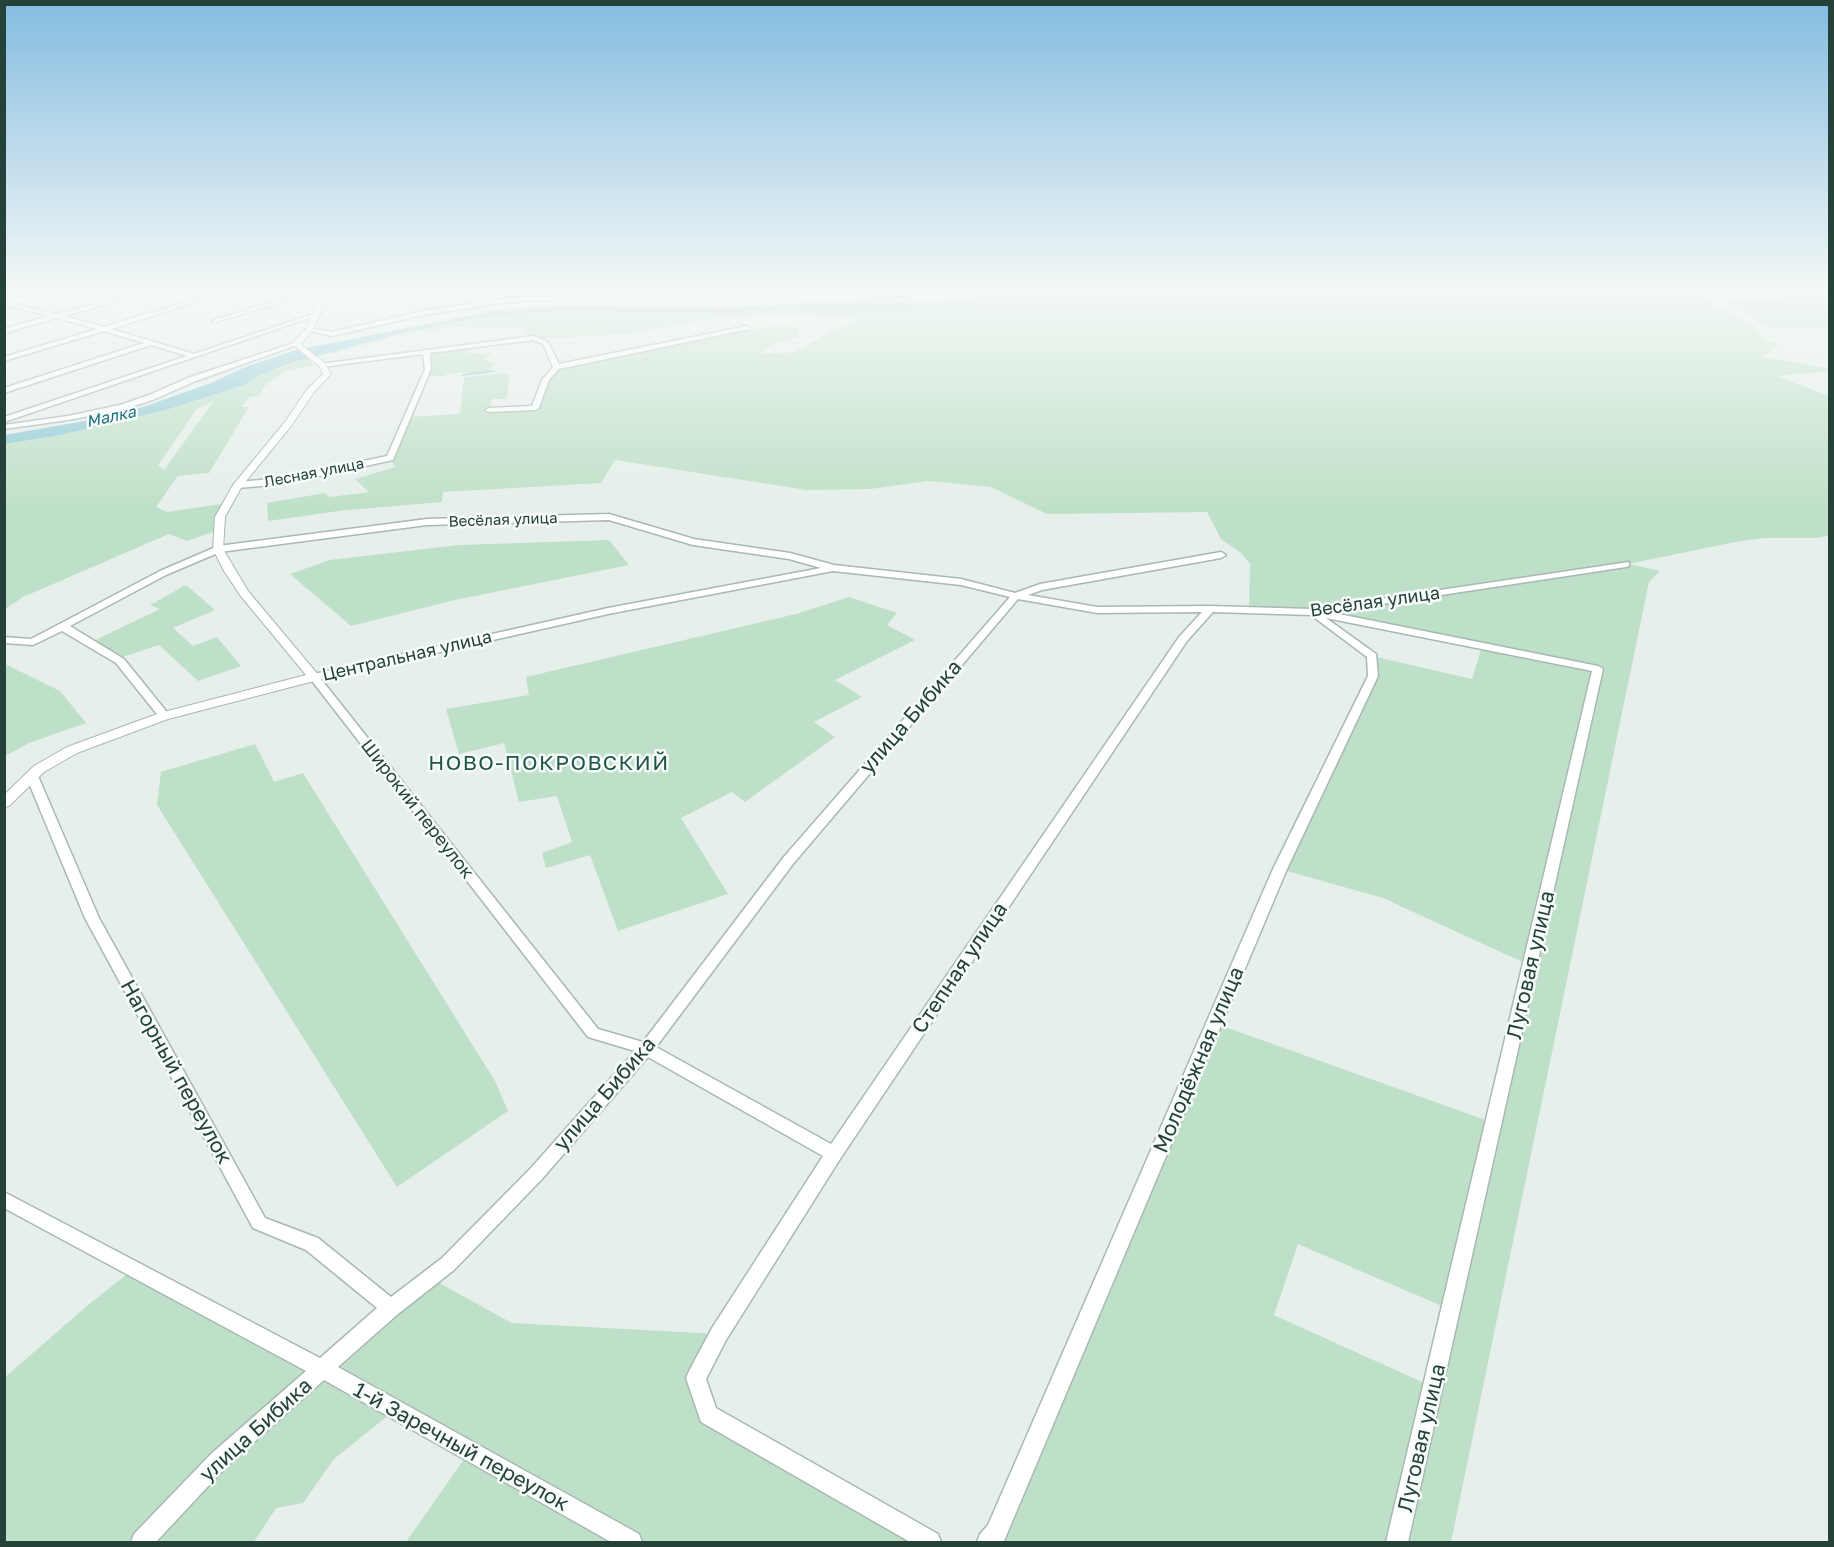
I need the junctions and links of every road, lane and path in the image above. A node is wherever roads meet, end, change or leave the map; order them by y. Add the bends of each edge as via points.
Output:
1 (86, 364) edge
2 (172, 364) edge
3 (237, 364) edge
4 (321, 364) edge
5 (427, 364) edge
6 (555, 364) edge
7 (570, 364) edge
8 (556, 367) junction
9 (4, 391) edge
10 (489, 410) dead end
11 (4, 420) edge
12 (4, 427) edge
13 (238, 485) junction
14 (218, 549) junction
15 (1221, 555) dead end
16 (1626, 564) dead end
17 (833, 568) junction
18 (1016, 596) junction
19 (1210, 609) junction
20 (1312, 612) junction
21 (62, 626) junction
22 (4, 640) edge
23 (314, 677) junction
24 (164, 716) junction
25 (32, 776) junction
26 (4, 803) edge
27 (646, 1048) junction
28 (834, 1154) junction
29 (4, 1199) edge
30 (391, 1308) junction
31 (324, 1370) junction
32 (992, 1538) edge
33 (142, 1542) edge
34 (631, 1542) edge
35 (930, 1542) edge
36 (1397, 1542) edge

1 - 9 street
2 - 11 street
3 - 12 street via 122,407
4 - 13 street via 327,374
5 - 13 street, Лесная улица via 390,458 283,481
6 - 8 street
7 - 8 street
8 - 10 street via 546,380 536,408
13 - 14 street via 220,517
14 - 17 street, Весёлая улица via 427,522 609,518 693,542 790,556
14 - 21 street, Весёлая улица
14 - 23 street, Широкий переулок via 244,593
15 - 18 street via 1041,587
16 - 20 street, Весёлая улица
17 - 18 street, Весёлая улица via 961,582
17 - 23 street, Центральная улица via 608,611
18 - 19 street, Весёлая улица via 1097,610
18 - 27 street, улица Бибика via 788,861
19 - 20 street, Весёлая улица
19 - 28 street, Степная улица via 1183,639
20 - 32 street, Молодёжная улица via 1372,656 1372,676 1280,869
20 - 36 street, Луговая улица via 1598,669
21 - 22 street, Весёлая улица via 33,642
21 - 24 street via 120,661
23 - 24 street, Центральная улица
23 - 27 street, Широкий переулок via 593,1033
24 - 25 street, Центральная улица via 64,753
25 - 26 street, Центральная улица
25 - 30 street, Нагорный переулок via 92,918 259,1223 312,1244
27 - 28 street, Широкий переулок
27 - 30 street, улица Бибика via 536,1174 448,1264
28 - 35 street, Степная улица via 719,1334 696,1377 708,1415
29 - 31 street, 1-й Заречный переулок
30 - 31 street, улица Бибика
31 - 33 street, улица Бибика via 218,1461
31 - 34 street, 1-й Заречный переулок

